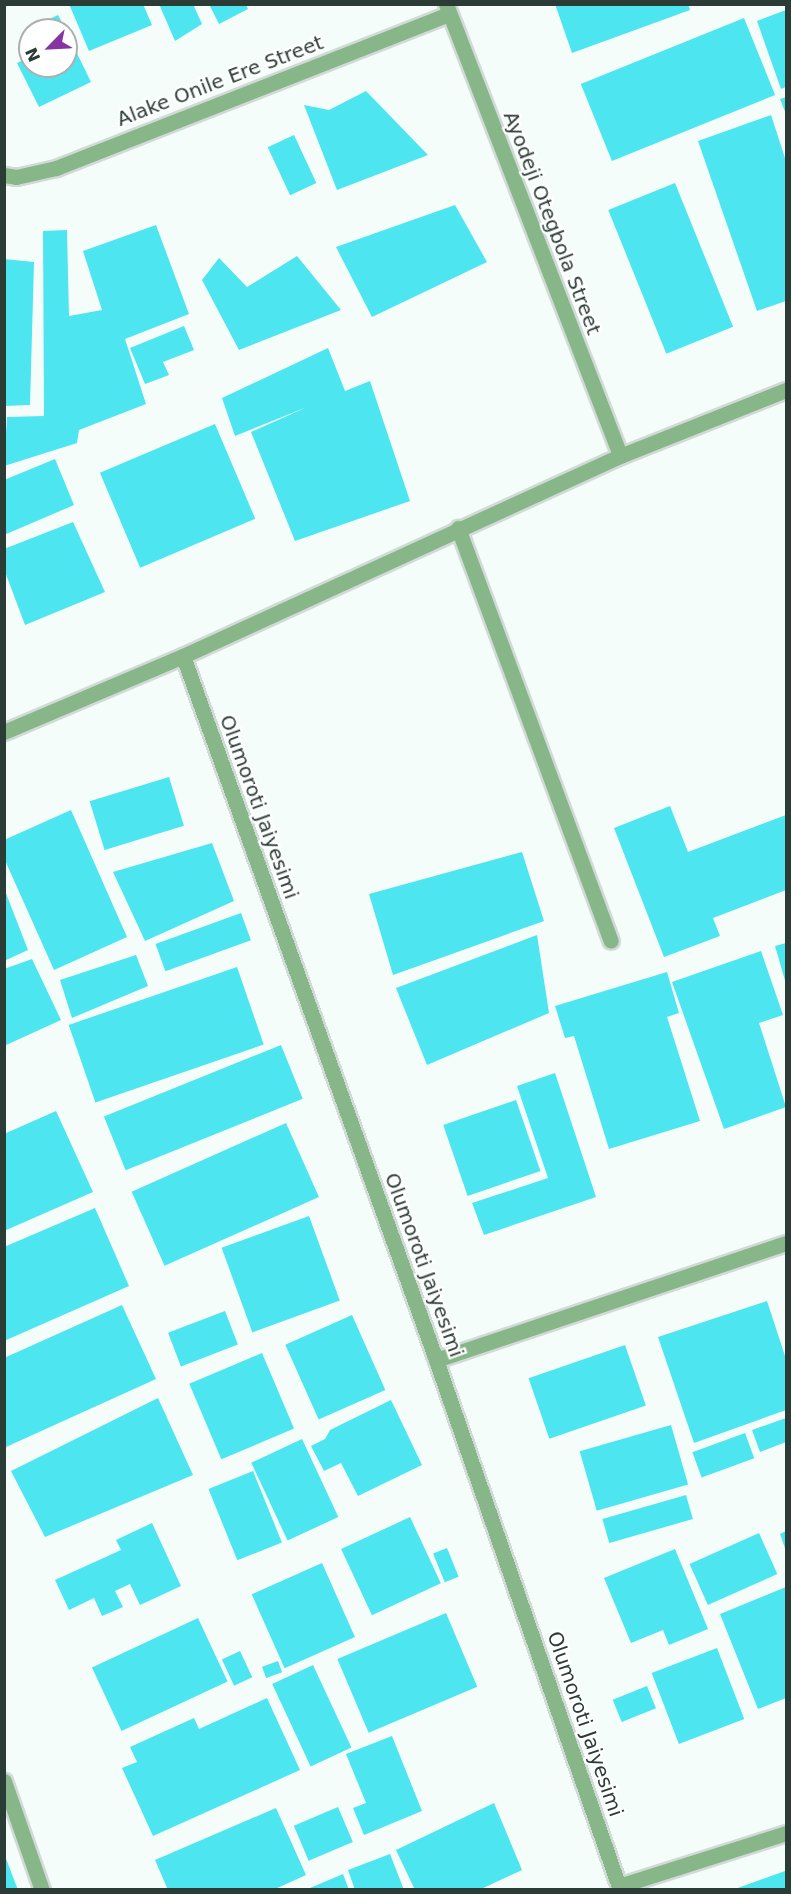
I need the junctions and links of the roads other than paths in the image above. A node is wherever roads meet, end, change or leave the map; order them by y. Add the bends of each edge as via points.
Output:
1 (448, 9) edge
2 (4, 175) edge
3 (786, 390) edge
4 (620, 456) junction
5 (458, 528) junction
6 (183, 656) junction
7 (4, 732) edge
8 (611, 941) dead end
9 (786, 1243) edge
10 (436, 1360) junction
11 (4, 1781) edge
12 (786, 1833) edge
13 (620, 1888) edge
14 (42, 1890) edge

1 - 2 street, Alake Onile Ere Street via 56,168 16,177
1 - 4 street, Ayodeji Otegbola Street
3 - 4 street
4 - 5 street
5 - 6 street
5 - 8 street
6 - 7 street
6 - 10 street, Olumoroti Jaiyesimi
9 - 10 street
10 - 13 street, Olumoroti Jaiyesimi
11 - 14 street
12 - 13 street

